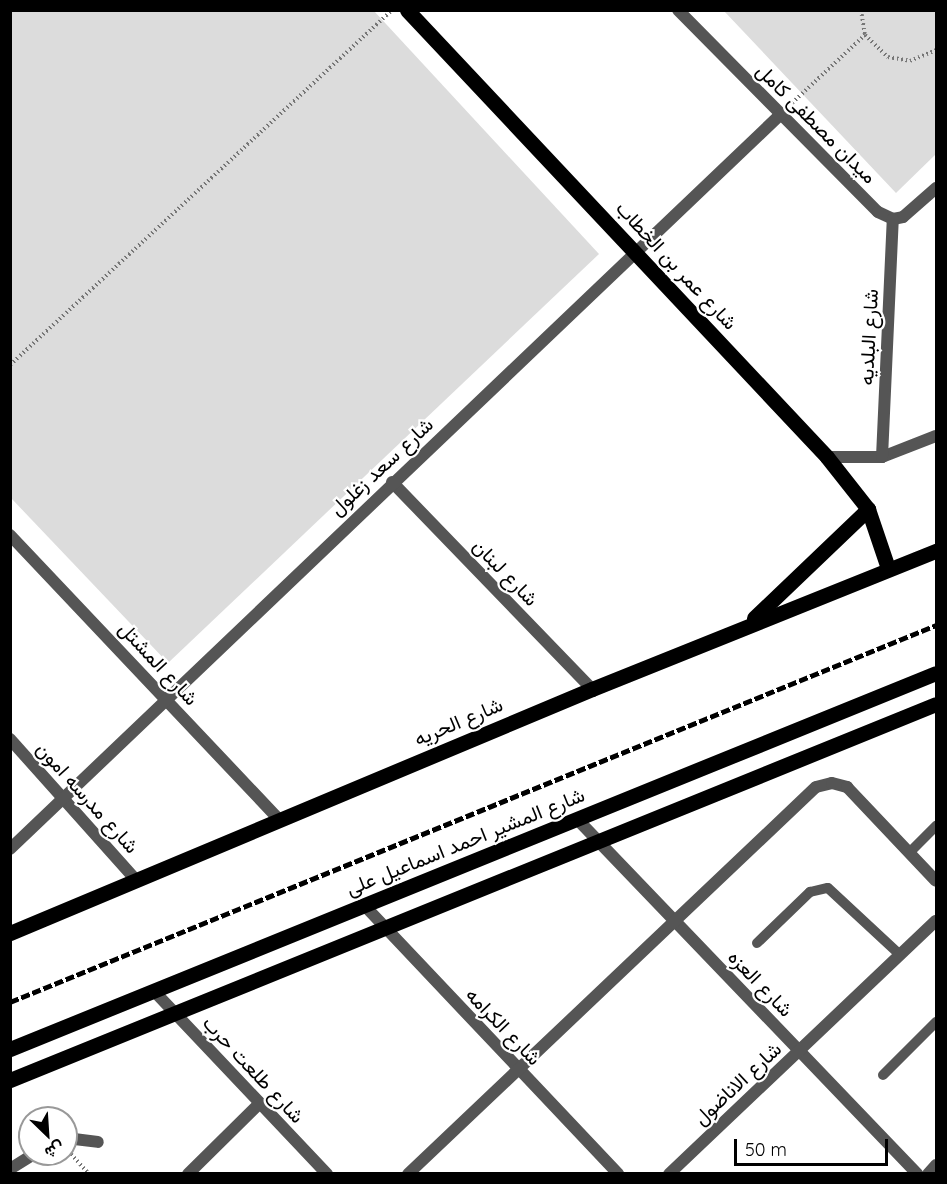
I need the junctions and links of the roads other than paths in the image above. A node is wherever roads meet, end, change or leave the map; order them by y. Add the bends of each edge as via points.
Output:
1 (407, 10) edge
2 (678, 10) edge
3 (780, 114) junction
4 (936, 188) edge
5 (893, 219) junction
6 (636, 251) junction
7 (936, 436) edge
8 (827, 457) junction
9 (882, 457) junction
10 (392, 482) junction
11 (868, 509) junction
12 (10, 535) edge
13 (933, 550) edge
14 (888, 568) junction
15 (747, 624) junction
16 (936, 673) edge
17 (592, 689) junction
18 (165, 698) junction
19 (936, 704) edge
20 (10, 739) edge
21 (64, 797) junction
22 (279, 819) junction
23 (577, 819) junction
24 (936, 826) edge
25 (598, 841) junction
26 (10, 849) edge
27 (910, 852) junction
28 (136, 880) junction
29 (936, 880) edge
30 (364, 905) junction
31 (674, 921) junction
32 (936, 921) edge
33 (383, 928) junction
34 (10, 933) edge
35 (757, 943) dead end
36 (900, 955) junction
37 (154, 991) junction
38 (175, 1013) junction
39 (936, 1022) edge
40 (10, 1049) edge
41 (799, 1051) junction
42 (518, 1069) junction
43 (883, 1074) dead end
44 (10, 1080) edge
45 (260, 1103) junction
46 (78, 1140) edge
47 (98, 1142) dead end
48 (936, 1166) edge
49 (188, 1173) edge
50 (327, 1173) edge
51 (408, 1173) edge
52 (618, 1173) edge
53 (669, 1173) edge
54 (918, 1173) edge
55 (928, 1173) edge

1 - 6 main road, شارع عمر بن الخطاب
2 - 3 street, ميدان مصطفى كامل
3 - 5 street, ميدان مصطفى كامل via 878,212
3 - 6 street, شارع سعد زغلول
4 - 5 street via 912,211
5 - 9 street, شارع البلديه
6 - 8 main road, شارع عمر بن الخطاب
6 - 10 street, شارع سعد زغلول
7 - 9 street
8 - 9 street
8 - 11 main road, شارع عمر بن الخطاب
10 - 17 street, شارع لبنان
10 - 18 street, شارع سعد زغلول
11 - 14 main road, شارع عمر بن الخطاب
11 - 15 main road
12 - 18 street, شارع المشتل
13 - 14 main road, شارع الحريه
14 - 15 main road, شارع الحريه
15 - 17 main road, شارع الحريه
16 - 23 main road, شارع المشير احمد اسماعيل على
17 - 22 main road, شارع الحريه
18 - 21 street, شارع سعد زغلول
18 - 22 street, شارع المشتل
19 - 25 main road
20 - 21 street, شارع مدرسه امون
21 - 26 street, شارع سعد زغلول
21 - 28 street, شارع مدرسه امون
22 - 28 main road, شارع الحريه
23 - 25 street, شارع العزه
23 - 30 main road, شارع المشير احمد اسماعيل على
24 - 27 lane
25 - 31 street, شارع العزه
25 - 33 main road
27 - 29 street
27 - 31 street via 847,787 832,783 810,792
28 - 34 main road, شارع الحريه
30 - 33 street, شارع الكرامه
30 - 37 main road, شارع المشير احمد اسماعيل على
31 - 41 street, شارع العزه
31 - 42 street
32 - 36 street, شارع الاناضول
33 - 38 main road
33 - 42 street, شارع الكرامه
35 - 36 lane via 810,892 828,888
36 - 41 street, شارع الاناضول
37 - 38 street, شارع طلعت حرب
37 - 40 main road, شارع المشير احمد اسماعيل على
38 - 44 main road
38 - 45 street, شارع طلعت حرب
39 - 43 lane
41 - 53 street, شارع الاناضول
41 - 54 street, شارع العزه
42 - 51 street
42 - 52 street, شارع الكرامه
45 - 49 street
45 - 50 street, شارع طلعت حرب
46 - 47 street
48 - 55 street

